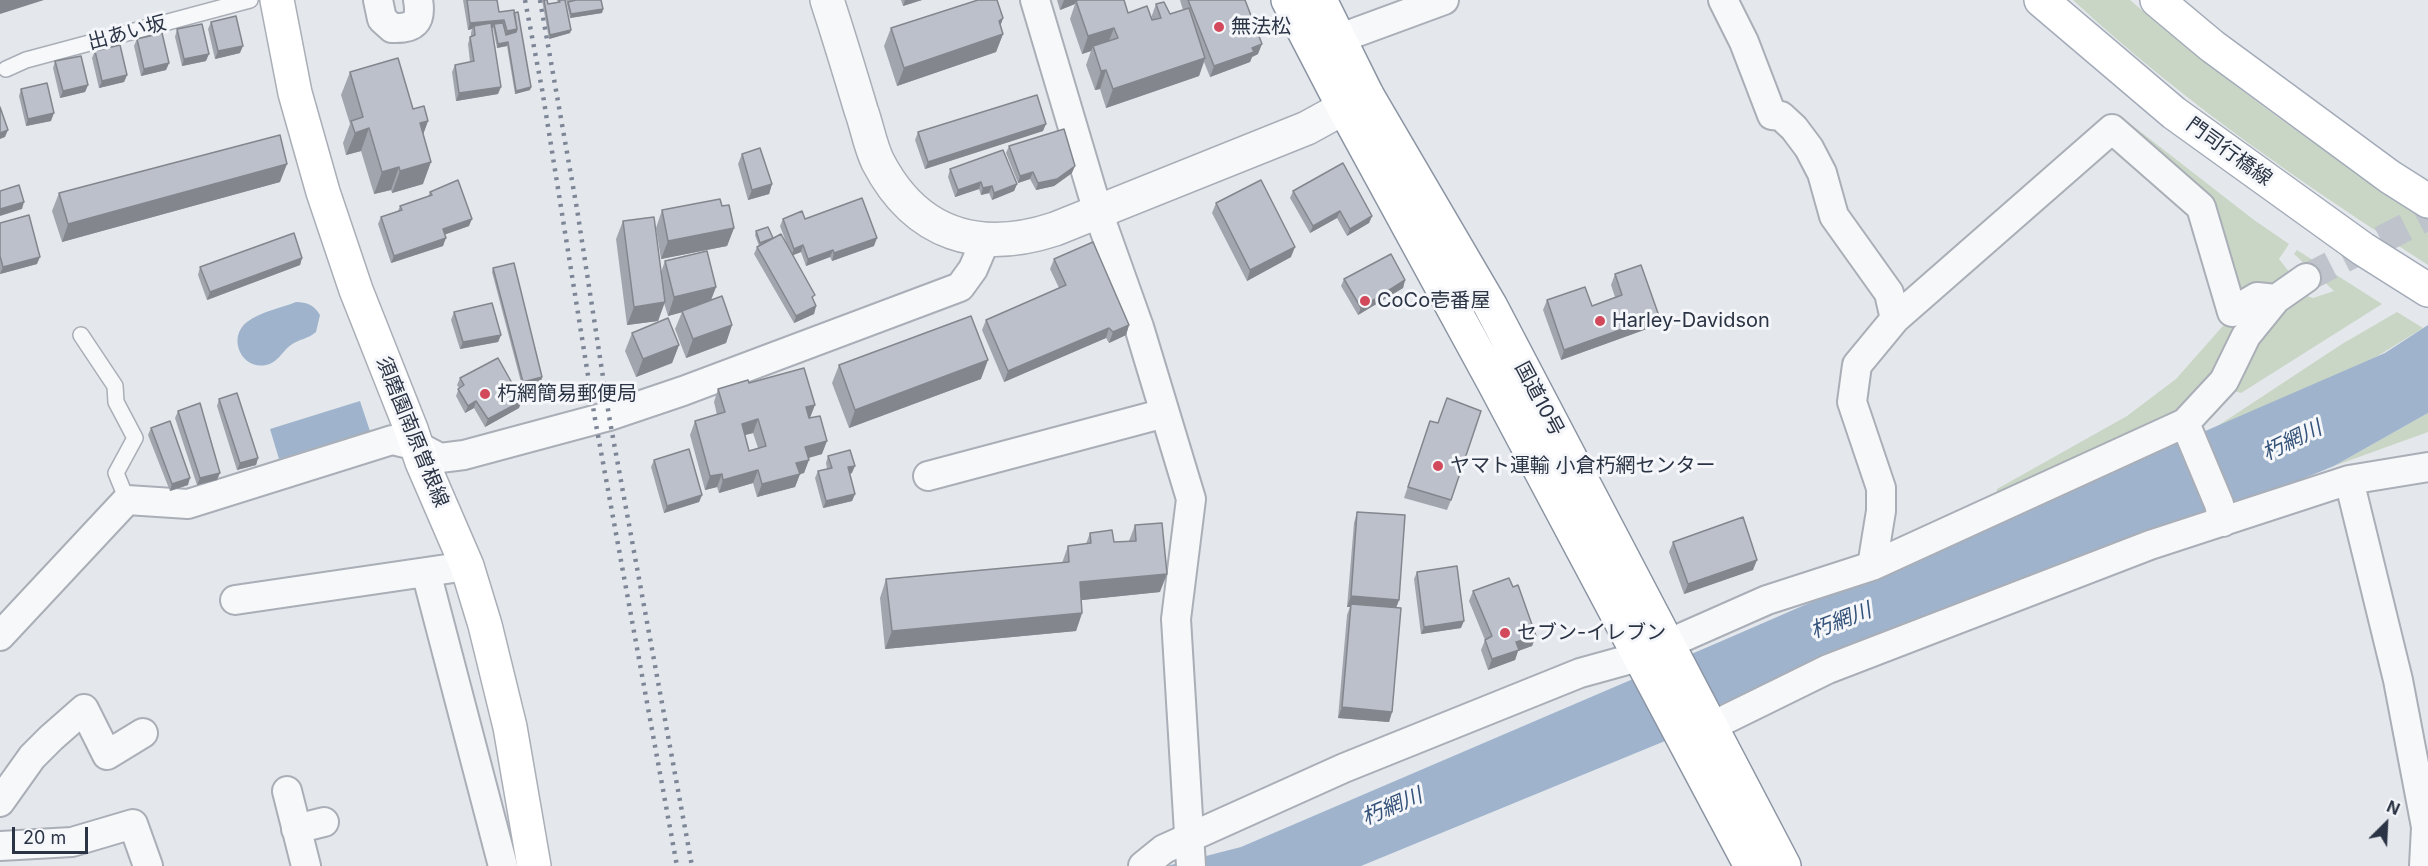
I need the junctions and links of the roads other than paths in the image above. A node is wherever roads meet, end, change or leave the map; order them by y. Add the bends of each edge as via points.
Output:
1 (250, 0) edge
2 (277, 0) edge
3 (378, 0) edge
4 (418, 0) edge
5 (827, 0) edge
6 (1035, 0) edge
7 (1288, 0) edge
8 (1320, 0) edge
9 (1444, 0) edge
10 (1723, 0) edge
11 (2040, 0) edge
12 (2157, 0) edge
13 (1338, 39) junction
14 (6, 69) dead end
15 (1356, 102) junction
16 (2428, 201) edge
17 (1098, 212) junction
18 (985, 241) junction
19 (2306, 278) tunnel mouth
20 (2428, 290) edge
21 (2276, 299) junction
22 (1895, 319) junction
23 (81, 335) dead end
24 (1165, 413) junction
25 (2190, 435) junction
26 (417, 446) junction
27 (2428, 467) edge
28 (928, 476) dead end
29 (2349, 480) junction
30 (127, 500) junction
31 (2221, 513) junction
32 (467, 566) junction
33 (1872, 566) junction
34 (426, 572) junction
35 (235, 600) dead end
36 (0, 636) edge
37 (1667, 642) junction
38 (1638, 657) junction
39 (143, 734) dead end
40 (1697, 734) junction
41 (287, 792) dead end
42 (0, 802) edge
43 (324, 822) dead end
44 (296, 829) junction
45 (0, 846) edge
46 (1190, 855) edge
47 (148, 866) edge
48 (306, 866) edge
49 (503, 866) edge
50 (534, 866) edge
51 (1143, 866) edge
52 (1751, 866) edge
53 (1784, 866) edge
54 (2424, 866) edge

1 - 14 lane, 出あい坂 via 26,60
2 - 26 main road, 須磨園南原曽根線 via 296,93 323,192 356,290
3 - 4 street via 382,20 392,28 405,29 415,24 420,12
5 - 18 street via 877,160 894,189 912,209 935,224
6 - 17 street
7 - 15 main road, 国道10号
8 - 13 main road, 国道10号
9 - 13 street
10 - 22 street via 1772,115 1781,116 1809,148 1822,173 1834,216 1889,293
11 - 20 main road, 門司行橋線 via 2174,113 2363,249
12 - 16 main road via 2231,60
13 - 15 main road, 国道10号
15 - 17 street via 1307,128
15 - 37 main road, 国道10号 via 1490,305
15 - 38 main road, 国道10号 via 1493,381
17 - 18 street via 1028,238
17 - 24 street
18 - 26 street via 973,270 960,287 683,392 464,454 440,458
19 - 21 street
21 - 22 street via 2257,297 2232,312 2201,207 2112,129
21 - 25 street via 2246,336 2224,381
22 - 33 street via 1857,365 1852,402 1881,488
23 - 30 lane via 115,386 116,402 135,438 116,473
24 - 28 street
24 - 46 street via 1191,499 1176,619
25 - 31 street
25 - 33 street
26 - 30 street via 392,440 188,504
26 - 32 main road, 須磨園南原曽根線
27 - 29 street
29 - 31 street
29 - 54 street via 2398,680 2426,827
30 - 36 street
31 - 40 street via 2150,545 1828,669
32 - 34 street
32 - 50 main road, 須磨園南原曽根線 via 510,727
33 - 37 street via 1767,600
34 - 35 street
34 - 49 street
37 - 38 street
37 - 40 main road, 国道10号
38 - 40 main road, 国道10号
38 - 46 street via 1580,673 1344,768
39 - 42 street via 107,754 84,703 32,757
40 - 52 main road, 国道10号
40 - 53 main road, 国道10号
41 - 44 street
43 - 44 street
44 - 48 street
45 - 47 street via 72,843 133,824
46 - 51 street via 1164,849

